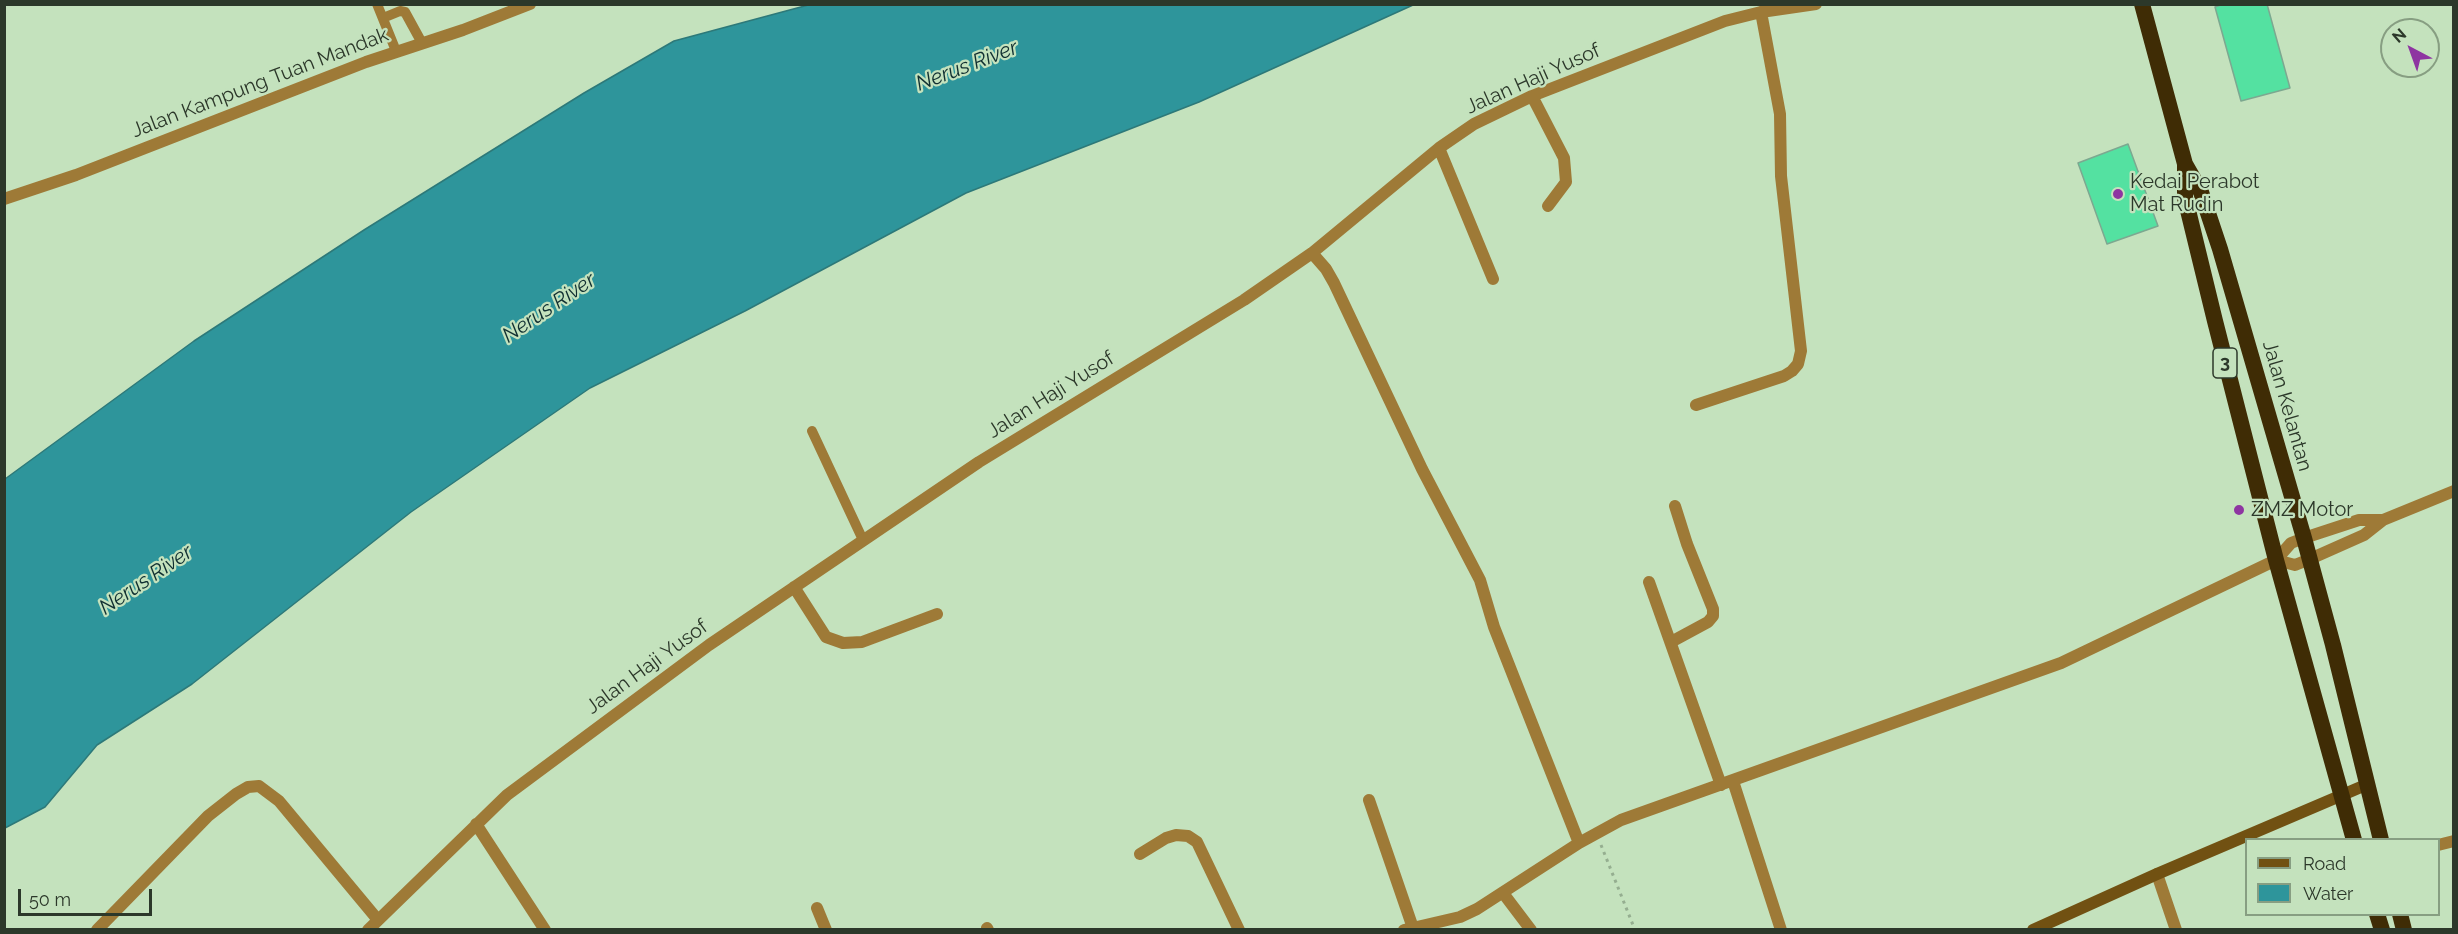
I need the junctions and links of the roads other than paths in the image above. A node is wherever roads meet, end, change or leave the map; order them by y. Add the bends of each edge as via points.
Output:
1 (377, 4) edge
2 (530, 4) edge
3 (1816, 4) edge
4 (2142, 4) edge
5 (1761, 12) junction
6 (383, 18) junction
7 (422, 43) junction
8 (396, 51) junction
9 (1532, 96) junction
10 (1439, 148) junction
11 (2186, 164) junction
12 (4, 199) edge
13 (1548, 206) dead end
14 (1312, 253) junction
15 (1493, 279) dead end
16 (1696, 405) dead end
17 (812, 431) dead end
18 (2454, 491) edge
19 (1675, 506) dead end
20 (2383, 520) junction
21 (2304, 538) junction
22 (863, 540) junction
23 (2276, 560) junction
24 (2310, 560) junction
25 (1650, 582) dead end
26 (794, 587) junction
27 (937, 614) dead end
28 (1671, 642) junction
29 (1727, 783) junction
30 (2368, 784) junction
31 (2341, 797) junction
32 (1369, 800) dead end
33 (476, 824) junction
34 (2353, 838) edge
35 (2381, 838) edge
36 (1579, 843) junction
37 (1140, 854) dead end
38 (2157, 874) junction
39 (1503, 893) junction
40 (817, 908) dead end
41 (378, 920) junction
42 (1409, 929) edge
43 (97, 930) edge
44 (368, 930) edge
45 (545, 930) edge
46 (826, 930) edge
47 (1239, 930) edge
48 (1531, 930) edge
49 (1781, 930) edge
50 (2033, 930) edge
51 (2176, 930) edge

1 - 6 lane
2 - 7 street, Jalan Kampung Tuan Mandak
3 - 5 street, Jalan Haji Yusof
4 - 11 highway, Jalan Kelantan / 3
5 - 9 street, Jalan Haji Yusof via 1725,21
5 - 16 street via 1780,114 1781,176 1801,351 1798,364 1784,376
6 - 7 lane via 405,12
6 - 8 lane
7 - 8 street, Jalan Kampung Tuan Mandak
8 - 12 street, Jalan Kampung Tuan Mandak
9 - 10 street, Jalan Haji Yusof via 1474,124
9 - 13 street via 1564,158 1566,182
10 - 14 street, Jalan Haji Yusof
10 - 15 street
11 - 21 highway, Jalan Kelantan / 3 via 2201,192 2220,249
11 - 23 highway, Jalan Kelantan / 3 via 2185,198
14 - 22 street, Jalan Haji Yusof via 1244,300 979,462
14 - 36 street via 1334,283 1422,469 1480,580 1494,627
17 - 22 lane
18 - 20 street
19 - 28 street via 1713,616
20 - 21 street via 2359,519
20 - 24 street via 2364,535
21 - 23 street via 2291,543
21 - 24 highway, Jalan Kelantan / 3
22 - 26 street, Jalan Haji Yusof
23 - 24 street via 2295,565
23 - 29 street via 2061,663
23 - 31 highway, Jalan Kelantan / 3
24 - 30 highway, Jalan Kelantan / 3
25 - 28 street
26 - 27 street via 826,637 843,643 862,642
26 - 33 street, Jalan Haji Yusof via 507,795
28 - 29 street
29 - 36 street via 1621,820
29 - 49 street
30 - 31 main road
30 - 35 highway, Jalan Kelantan / 3
31 - 34 highway, Jalan Kelantan / 3
31 - 38 main road
32 - 42 street
33 - 41 street, Jalan Haji Yusof
33 - 45 street
36 - 39 street
37 - 47 street via 1176,835 1197,842
38 - 50 main road
38 - 51 street
39 - 42 street via 1460,917
39 - 48 street
40 - 46 street
41 - 43 street via 279,801 259,786 236,794 208,816
41 - 44 street, Jalan Haji Yusof

